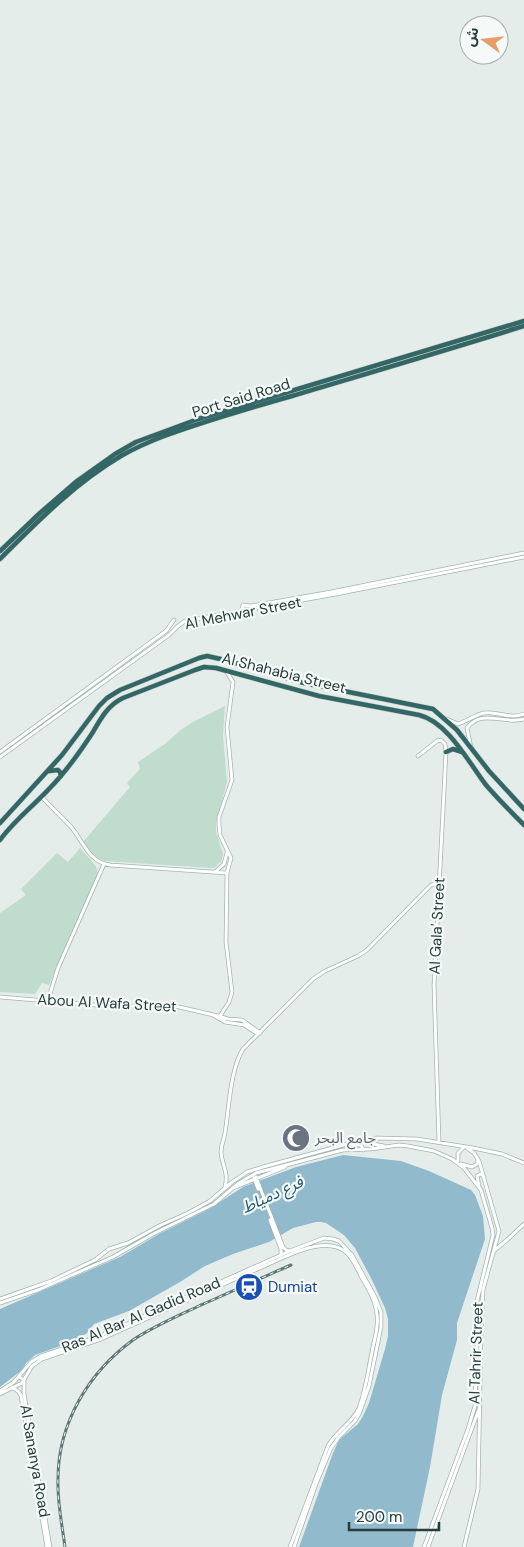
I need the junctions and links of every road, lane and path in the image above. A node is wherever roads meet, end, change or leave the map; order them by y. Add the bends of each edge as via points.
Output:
1 (524, 321) edge
2 (524, 326) edge
3 (408, 359) junction
4 (0, 551) edge
5 (524, 553) edge
6 (524, 557) edge
7 (0, 559) edge
8 (386, 582) junction
9 (332, 594) junction
10 (241, 612) junction
11 (174, 620) dead end
12 (144, 650) junction
13 (185, 664) junction
14 (226, 671) junction
15 (188, 672) junction
16 (242, 675) junction
17 (233, 682) junction
18 (312, 684) junction
19 (321, 686) junction
20 (309, 693) junction
21 (81, 696) junction
22 (319, 696) junction
23 (413, 704) junction
24 (416, 714) junction
25 (524, 714) edge
26 (444, 718) junction
27 (524, 719) edge
28 (465, 722) junction
29 (468, 726) junction
30 (471, 748) junction
31 (0, 752) edge
32 (446, 752) junction
33 (463, 753) junction
34 (418, 756) dead end
35 (0, 757) edge
36 (485, 766) junction
37 (48, 771) junction
38 (478, 773) junction
39 (61, 776) junction
40 (493, 776) junction
41 (486, 783) junction
42 (42, 797) junction
43 (14, 808) junction
44 (524, 809) edge
45 (22, 815) junction
46 (0, 823) edge
47 (524, 825) edge
48 (0, 840) edge
49 (228, 852) junction
50 (104, 864) junction
51 (215, 872) junction
52 (227, 873) junction
53 (439, 883) junction
54 (0, 997) edge
55 (48, 1000) junction
56 (212, 1015) junction
57 (220, 1016) junction
58 (259, 1034) junction
59 (371, 1139) junction
60 (438, 1142) junction
61 (346, 1144) junction
62 (385, 1146) junction
63 (464, 1147) junction
64 (363, 1150) junction
65 (478, 1159) junction
66 (459, 1163) junction
67 (524, 1163) edge
68 (288, 1164) junction
69 (484, 1177) junction
70 (255, 1178) junction
71 (479, 1186) junction
72 (232, 1188) junction
73 (224, 1189) junction
74 (524, 1224) edge
75 (278, 1237) junction
76 (327, 1238) junction
77 (342, 1243) junction
78 (116, 1246) junction
79 (326, 1246) junction
80 (340, 1248) junction
81 (290, 1251) junction
82 (494, 1251) junction
83 (103, 1253) junction
84 (119, 1254) junction
85 (281, 1255) junction
86 (107, 1260) junction
87 (478, 1296) junction
88 (482, 1296) junction
89 (0, 1299) edge
90 (0, 1303) edge
91 (476, 1307) junction
92 (482, 1307) junction
93 (371, 1367) junction
94 (19, 1376) junction
95 (24, 1380) junction
96 (12, 1386) junction
97 (0, 1392) edge
98 (479, 1408) junction
99 (315, 1483) junction
100 (48, 1547) edge
101 (290, 1547) edge
102 (294, 1547) edge
103 (424, 1547) edge
104 (428, 1547) edge
105 (464, 1547) edge

1 - 3 highway, Port Said Road
2 - 3 highway, Port Said Road
3 - 4 highway, Port Said Road via 198,419 136,442 77,481
3 - 7 highway, Port Said Road via 173,433 131,451 72,491
5 - 8 street, Al Mehwar Street
6 - 8 street, Al Mehwar Street
8 - 9 street, Al Mehwar Street
9 - 10 street, Al Mehwar Street
9 - 10 street, Al Mehwar Street via 244,605
10 - 12 street, Al Mehwar Street via 183,622
11 - 12 street, Al Mehwar Street via 168,630
12 - 21 street, Al Mehwar Street
13 - 15 highway
13 - 18 highway, Al Shahabia Street via 201,657 211,657
13 - 37 highway, Al Shahabia Street via 110,696
14 - 15 highway, Al Shahabia Street via 207,667
14 - 16 highway, Al Shahabia Street
14 - 17 street
15 - 39 highway, Al Shahabia Street via 112,705
16 - 17 street
16 - 20 highway, Al Shahabia Street
17 - 49 street via 227,727 231,781 219,823 220,836
18 - 19 highway, Al Shahabia Street
18 - 20 highway
19 - 22 highway
19 - 23 highway, Al Shahabia Street
20 - 22 highway, Al Shahabia Street
21 - 31 street, Al Mehwar Street
21 - 35 street, Al Mehwar Street
22 - 24 highway, Al Shahabia Street
23 - 24 highway
23 - 26 highway, Al Shahabia Street via 434,709
24 - 33 highway, Al Shahabia Street via 435,722
25 - 28 street via 509,717 485,713
26 - 28 street via 458,724
26 - 30 highway, Al Shahabia Street
27 - 29 street via 484,718
28 - 29 street
29 - 30 street
30 - 36 highway, Al Shahabia Street
32 - 33 highway via 453,749
32 - 34 street via 445,744 439,740
32 - 53 street, Al Gala' Street
33 - 38 highway, Al Shahabia Street
36 - 38 highway via 484,772
36 - 40 highway, Al Shahabia Street
37 - 39 highway via 57,769
37 - 43 highway, Al Shahabia Street
38 - 41 highway, Al Shahabia Street
39 - 42 highway, Al Shahabia Street
40 - 41 highway via 487,776
40 - 44 highway, Al Shahabia Street
41 - 47 highway, Al Shahabia Street
42 - 45 highway, Al Shahabia Street
42 - 50 street via 71,827 90,855
43 - 45 highway
43 - 46 highway, Al Shahabia Street
45 - 48 highway, Al Shahabia Street
49 - 51 street via 223,865
49 - 52 street via 231,859
50 - 51 street
50 - 55 street via 58,968
51 - 52 street
52 - 57 street via 226,948 232,992
53 - 58 street via 431,885 364,952 313,979
53 - 60 street, Al Gala' Street via 434,985
54 - 55 street, Abou Al Wafa Street
55 - 56 street, Abou Al Wafa Street via 107,1006 170,1005
56 - 57 street, Abou Al Wafa Street
56 - 58 street, Abou Al Wafa Street via 225,1022 244,1025
57 - 58 street, Abou Al Wafa Street via 244,1020
58 - 73 street via 240,1055 230,1092 221,1146 226,1174
59 - 60 street
59 - 61 street
59 - 62 street via 373,1144
60 - 63 street
61 - 64 street via 360,1145
61 - 73 street via 255,1169
62 - 64 street
62 - 66 street via 417,1147 440,1153
63 - 65 street
63 - 66 street via 458,1153
63 - 67 street via 502,1154
64 - 68 street via 337,1151
65 - 66 street via 472,1167
65 - 69 street, Al Tahrir Street
66 - 71 street, Al Tahrir Street
68 - 70 street
68 - 72 street via 256,1173
69 - 71 street via 481,1174 477,1176
69 - 82 street, Al Tahrir Street via 499,1231
70 - 72 street
70 - 75 street
71 - 87 street, Al Tahrir Street via 493,1235
72 - 84 street via 214,1204
73 - 78 street via 210,1201
74 - 82 street
75 - 81 street via 284,1249
75 - 85 street
76 - 77 street
76 - 79 street
76 - 81 street, Ras Al Bar Al Gadid Road
77 - 80 street
77 - 93 street via 360,1266 381,1312 381,1327
78 - 83 street
78 - 84 street via 114,1251
79 - 80 street, Ras Al Bar Al Gadid Road
79 - 95 street, Ras Al Bar Al Gadid Road via 308,1248 282,1258 101,1339 42,1359 32,1366
80 - 93 street via 354,1262 376,1309
81 - 85 street, Ras Al Bar Al Gadid Road
82 - 88 street, Al Tahrir Street
83 - 86 street
83 - 89 street via 51,1281
84 - 86 street
85 - 94 street, Ras Al Bar Al Gadid Road via 100,1336 41,1356
86 - 90 street
87 - 88 street
87 - 91 street, Al Tahrir Street
88 - 92 street, Al Tahrir Street
91 - 92 street
91 - 103 street, Al Tahrir Street via 475,1406
92 - 98 street, Al Tahrir Street
93 - 99 street via 359,1415 332,1445
94 - 95 street
94 - 96 street, Ras Al Bar Al Gadid Road
95 - 96 street, Ras Al Bar Al Gadid Road
95 - 100 street, Al Sananya Road
96 - 97 street, Ras Al Bar Al Gadid Road
96 - 100 street, Al Sananya Road via 21,1396
98 - 104 street, Al Tahrir Street
98 - 105 street, Al Tahrir Street via 478,1489
99 - 101 street
99 - 102 street

